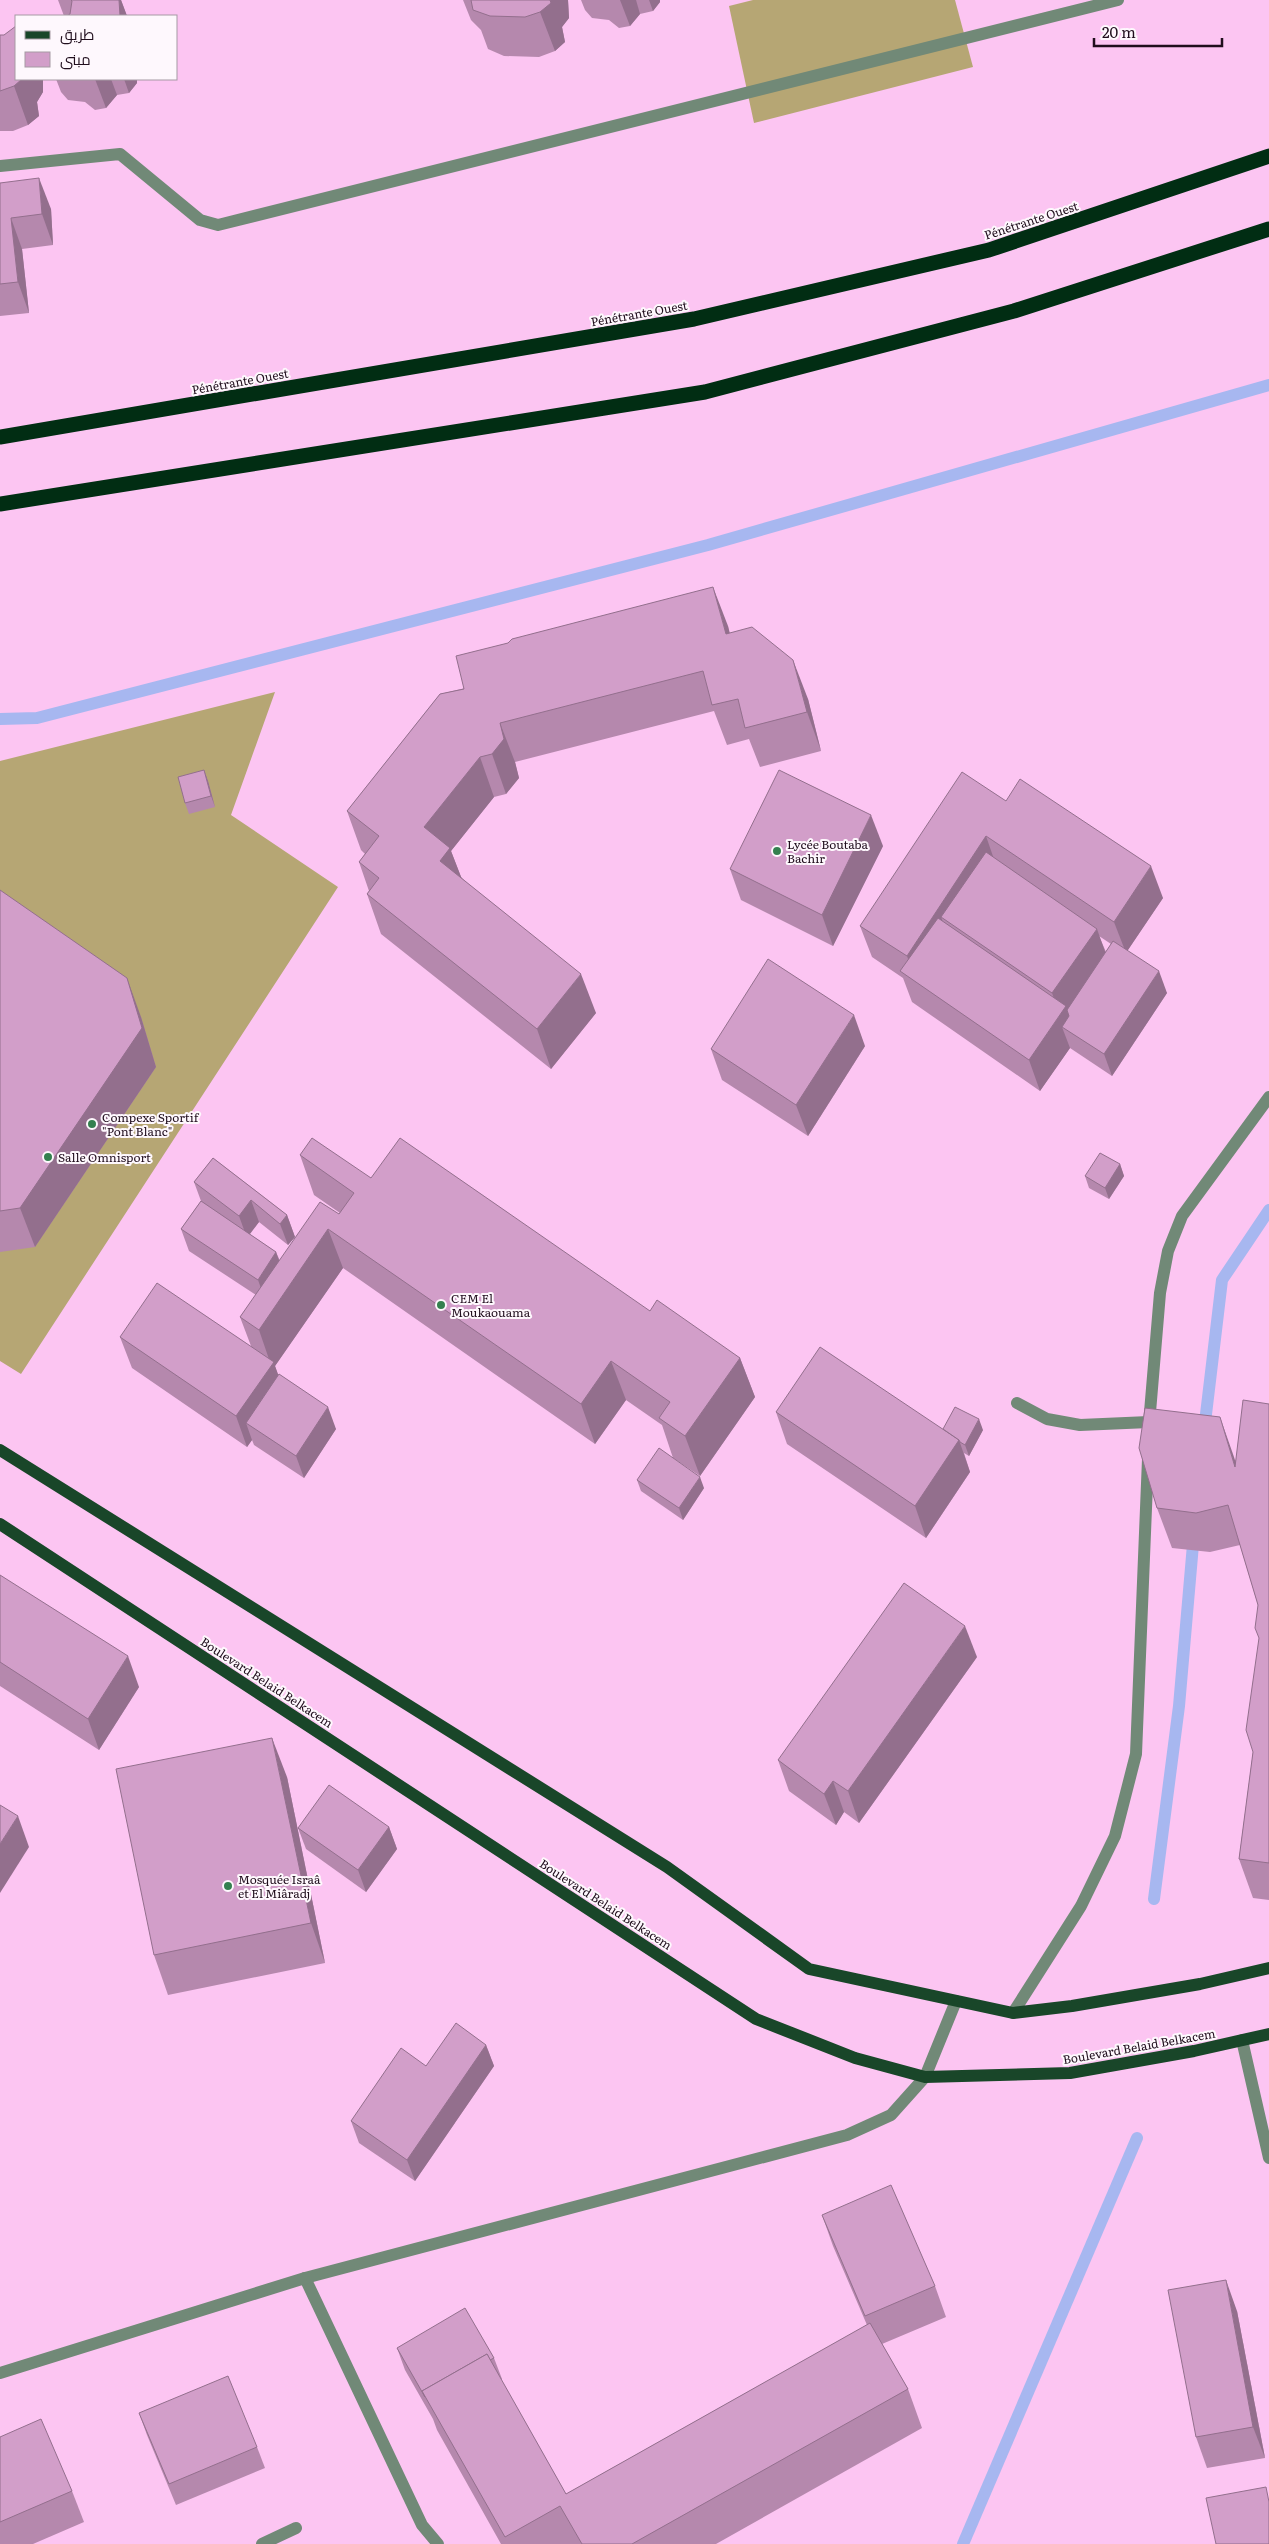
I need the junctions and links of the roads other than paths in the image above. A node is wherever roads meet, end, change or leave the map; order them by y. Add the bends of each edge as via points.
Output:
1 (1118, 0) edge
2 (1269, 156) edge
3 (0, 166) edge
4 (1269, 228) edge
5 (0, 437) edge
6 (0, 504) edge
7 (1269, 1097) edge
8 (1018, 1403) dead end
9 (1149, 1422) junction
10 (0, 1450) edge
11 (0, 1524) edge
12 (1269, 1968) edge
13 (956, 2001) junction
14 (1013, 2013) junction
15 (1269, 2034) edge
16 (1242, 2040) junction
17 (924, 2077) junction
18 (1269, 2158) edge
19 (305, 2278) junction
20 (0, 2373) edge
21 (296, 2528) dead end
22 (262, 2544) edge
23 (438, 2544) edge

1 - 3 street via 218,225 200,220 120,154
2 - 5 highway, Pénétrante Ouest via 989,250 694,319
4 - 6 highway via 1014,311 705,392
7 - 9 street via 1182,1216 1168,1251 1160,1293
8 - 9 street via 1047,1419 1080,1425
9 - 14 street via 1136,1754 1115,1836 1081,1906
10 - 13 main road via 667,1866 809,1969
11 - 17 main road, Boulevard Belaid Belkacem via 756,2019 855,2058
12 - 14 main road via 1200,1984
13 - 14 main road
13 - 17 street
15 - 16 main road, Boulevard Belaid Belkacem
16 - 17 main road, Boulevard Belaid Belkacem via 1070,2073
16 - 18 street
17 - 19 street via 891,2115 847,2135
19 - 20 street
19 - 23 street via 422,2526
21 - 22 street

